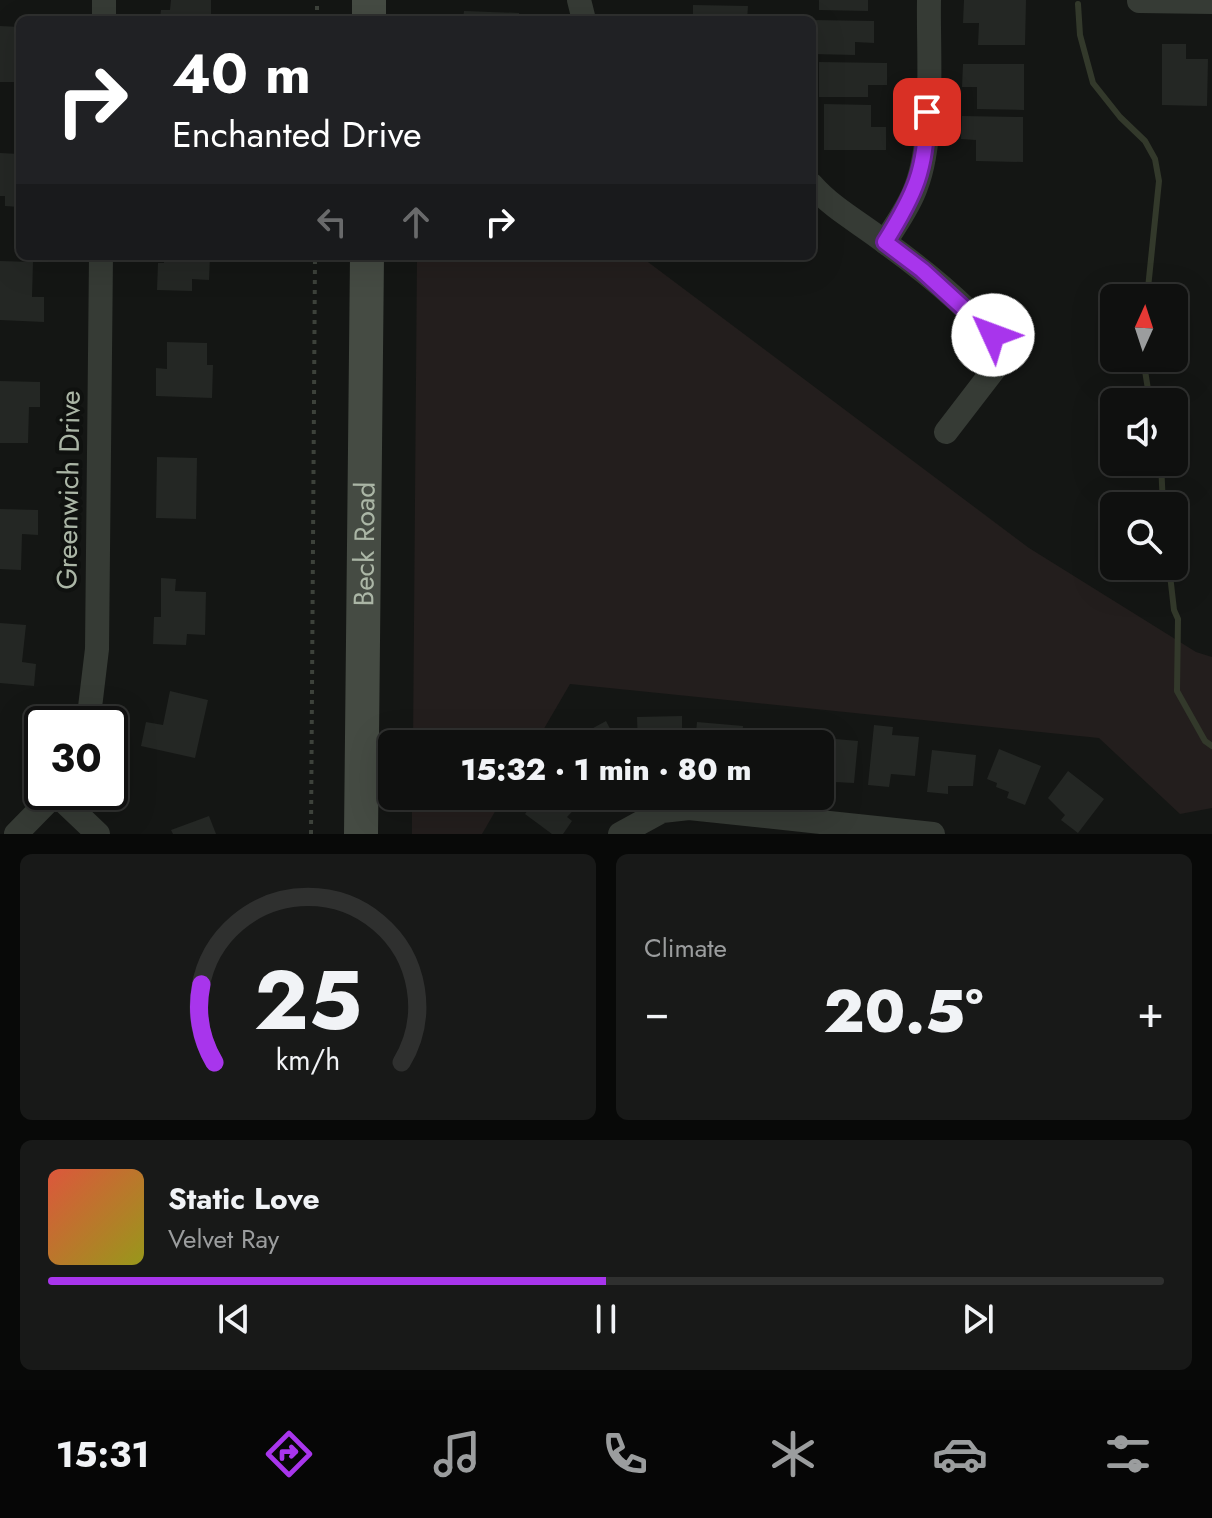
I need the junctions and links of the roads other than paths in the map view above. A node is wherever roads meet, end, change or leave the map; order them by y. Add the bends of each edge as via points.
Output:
1 (929, 0) edge
2 (1139, 1) edge
3 (1212, 2) edge
4 (816, 188) edge
5 (885, 242) junction
6 (101, 260) edge
7 (367, 260) edge
8 (1022, 333) dead end
9 (1006, 353) junction
10 (946, 432) dead end
11 (92, 706) edge
12 (39, 810) edge
13 (73, 810) edge
14 (16, 834) edge
15 (98, 834) edge
16 (361, 834) edge
17 (620, 834) edge
18 (933, 834) edge

1 - 5 street via 922,169
2 - 3 street
4 - 5 street
5 - 9 street via 993,335
6 - 11 street, Greenwich Drive via 97,649
7 - 16 main road, Beck Road
8 - 9 street
9 - 10 street
12 - 14 street
13 - 15 street
17 - 18 street via 662,811 689,808

